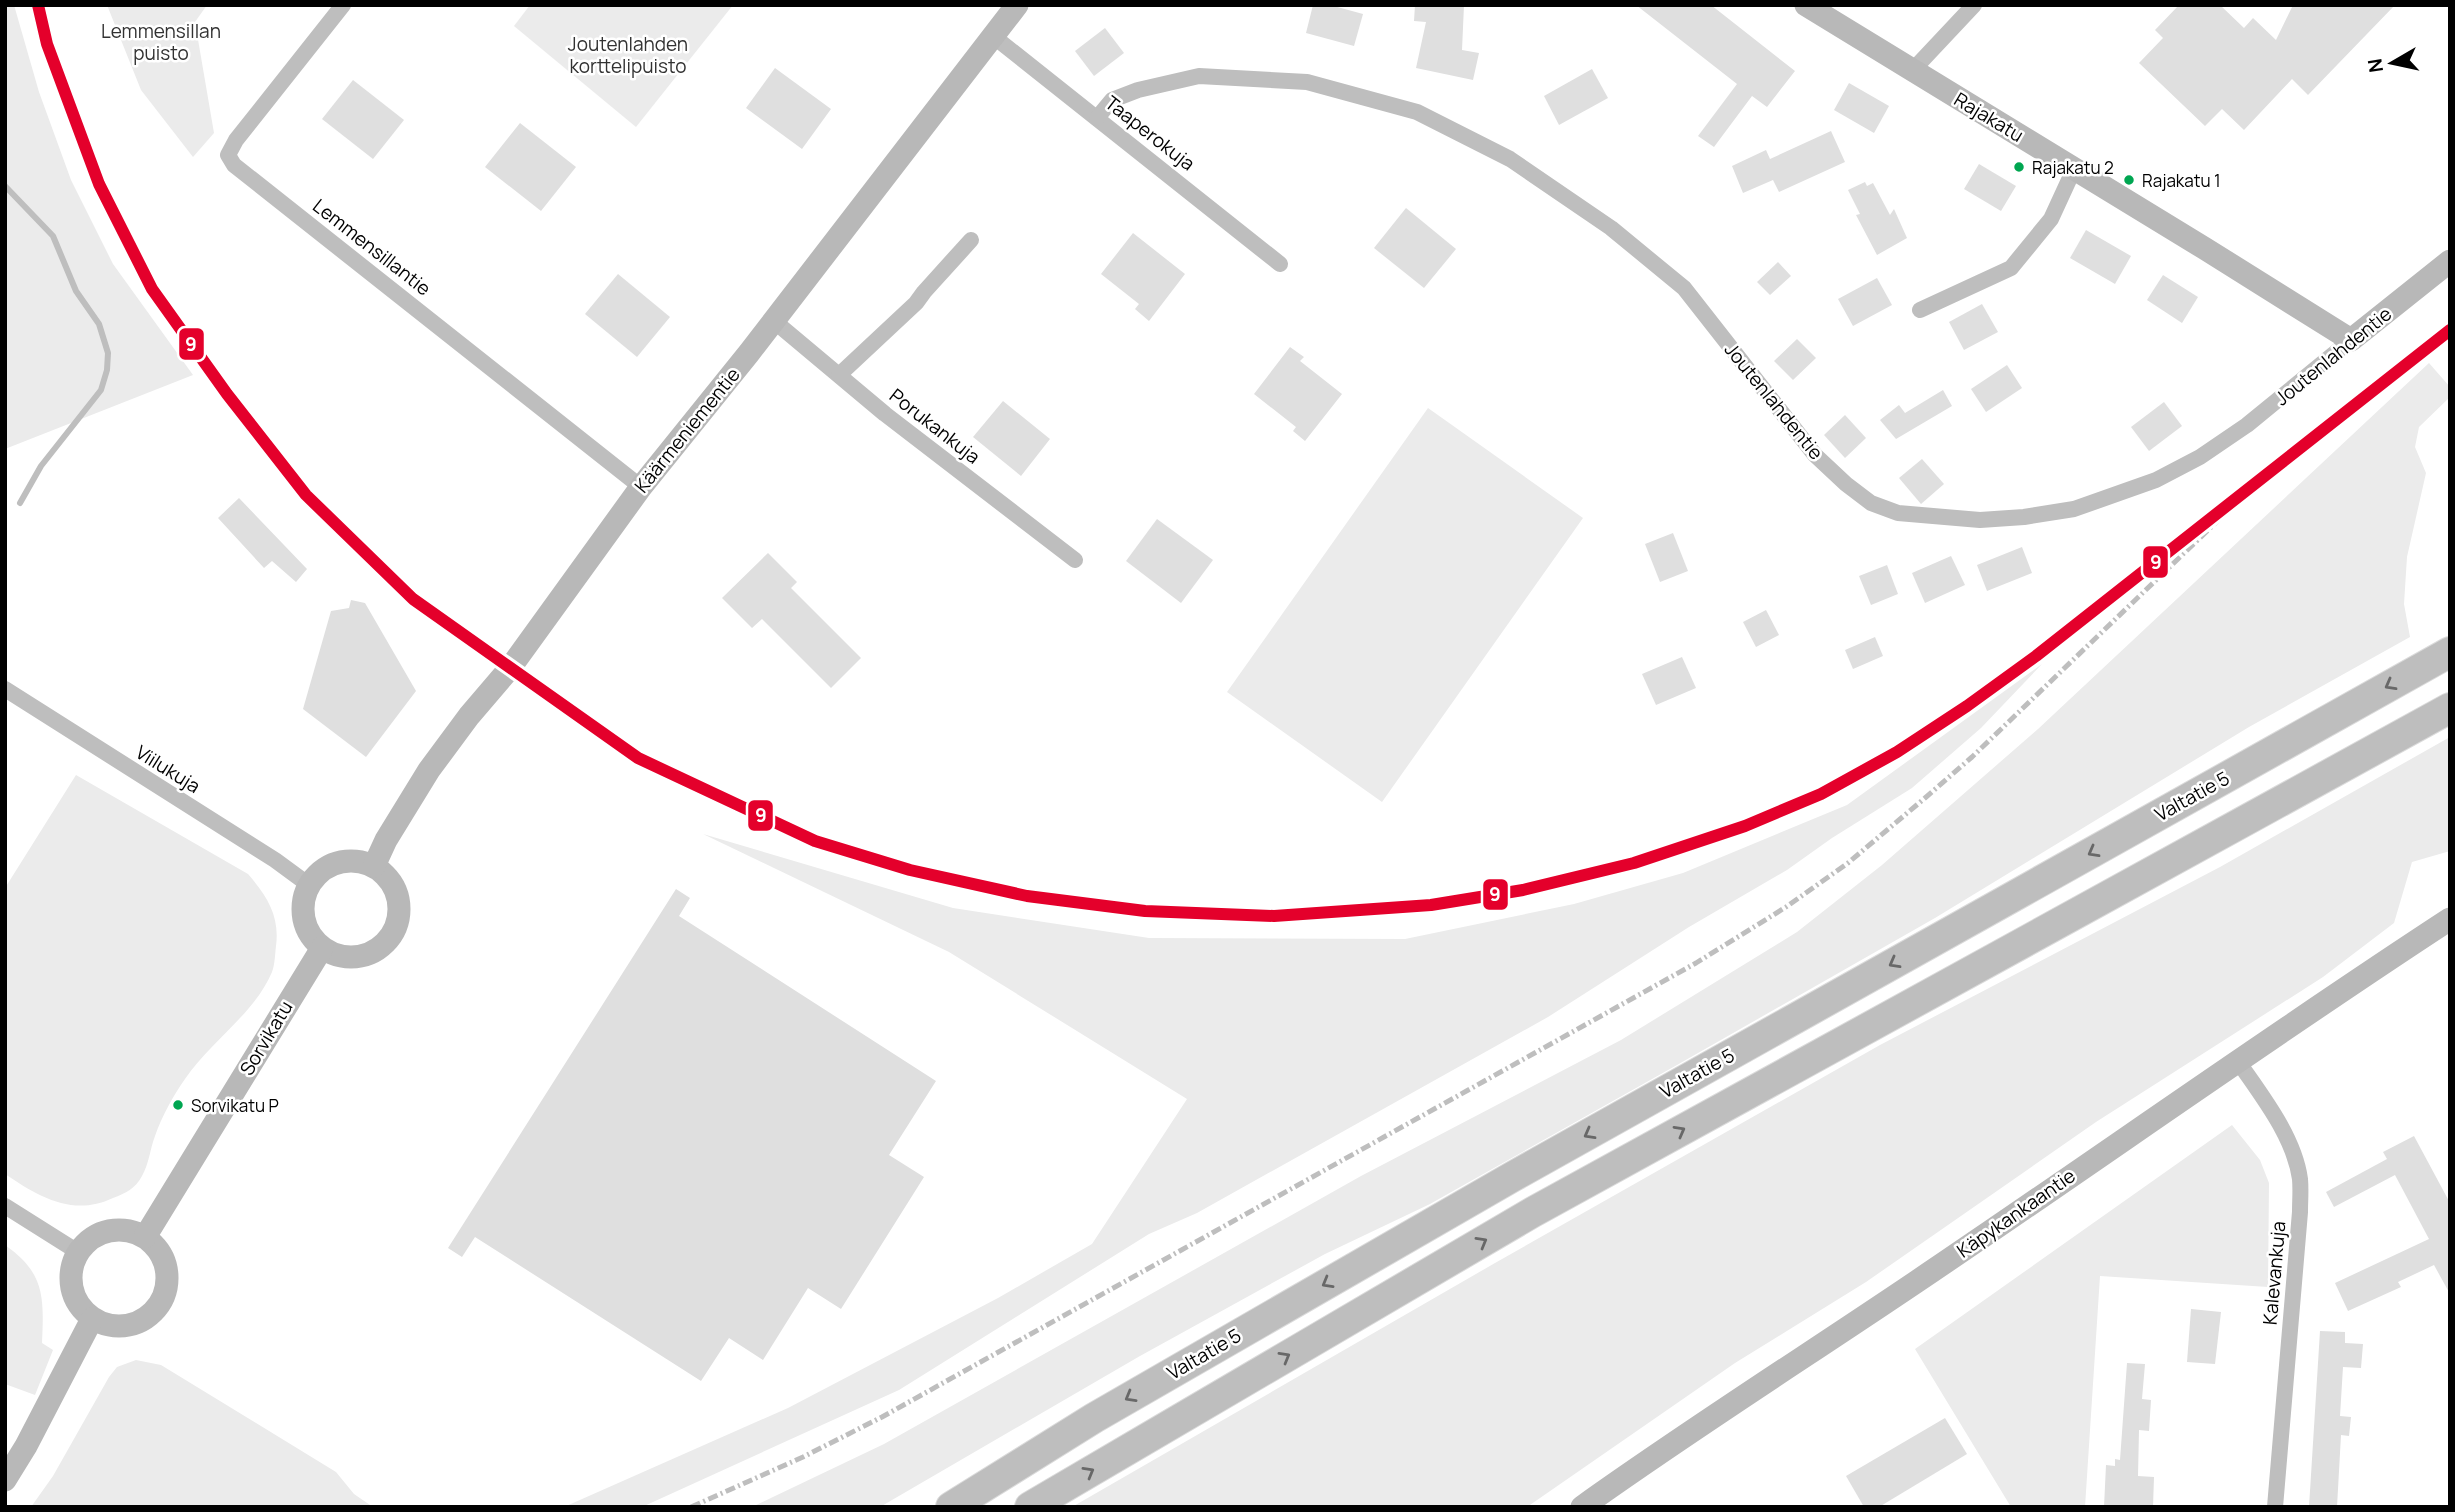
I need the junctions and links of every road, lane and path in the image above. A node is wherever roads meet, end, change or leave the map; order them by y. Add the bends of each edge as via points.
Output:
1 (342, 5) edge
2 (1017, 5) edge
3 (1806, 5) edge
4 (1974, 5) edge
5 (993, 36) junction
6 (1912, 71) junction
7 (1097, 118) junction
8 (2074, 169) junction
9 (971, 240) dead end
10 (2450, 261) edge
11 (1280, 264) dead end
12 (1920, 310) dead end
13 (774, 321) junction
14 (2351, 340) junction
15 (839, 375) junction
16 (641, 486) junction
17 (1075, 560) dead end
18 (2450, 652) edge
19 (5, 689) edge
20 (2450, 708) edge
21 (374, 866) junction
22 (309, 885) junction
23 (2449, 921) edge
24 (322, 948) junction
25 (2238, 1059) junction
26 (5, 1206) edge
27 (145, 1237) junction
28 (78, 1252) junction
29 (92, 1319) junction
30 (5, 1480) edge
31 (952, 1504) edge
32 (1030, 1507) edge
33 (1582, 1507) edge
34 (2275, 1507) edge

1 - 16 street, Lemmensillantie via 236,140 228,155 234,165
2 - 5 street, Käärmeniementie
3 - 6 street, Rajakatu
4 - 6 street
5 - 7 street, Taaperokuja
5 - 13 street, Käärmeniementie
6 - 8 street, Rajakatu
7 - 11 street, Taaperokuja
7 - 14 street, Joutenlahdentie via 1112,100 1199,76 1307,82 1417,112 1510,159 1611,228 1684,288 1815,455 1871,503 1898,513 1980,520 2024,517 2074,509 2156,480 2247,425
8 - 12 street via 2051,219 2011,268
8 - 14 street, Rajakatu
9 - 15 street via 916,303
10 - 14 street, Joutenlahdentie
13 - 15 street, Porukankuja
13 - 16 street, Käärmeniementie
15 - 17 street, Porukankuja
16 - 21 street, Käärmeniementie via 510,668 429,770
18 -> 31 highway, Valtatie 5 via 1489,1190
19 - 22 street, Viilukuja
32 -> 20 highway via 1533,1212
21 - 22 street via 360,861 331,865
21 - 24 street via 391,881 400,903 391,936 377,950 357,957
22 - 24 street via 303,912 312,938
23 - 25 street, Käpykankaantie
24 - 27 street, Sorvikatu
25 - 33 street, Käpykankaantie
25 - 34 street, Kalevankuja via 2285,1135 2300,1179
26 - 28 street
27 - 28 street via 131,1231 108,1231 88,1240
27 - 29 street via 165,1260 168,1275 160,1305 136,1324 121,1327
28 - 29 street via 72,1266 72,1288 81,1309
29 - 30 street

